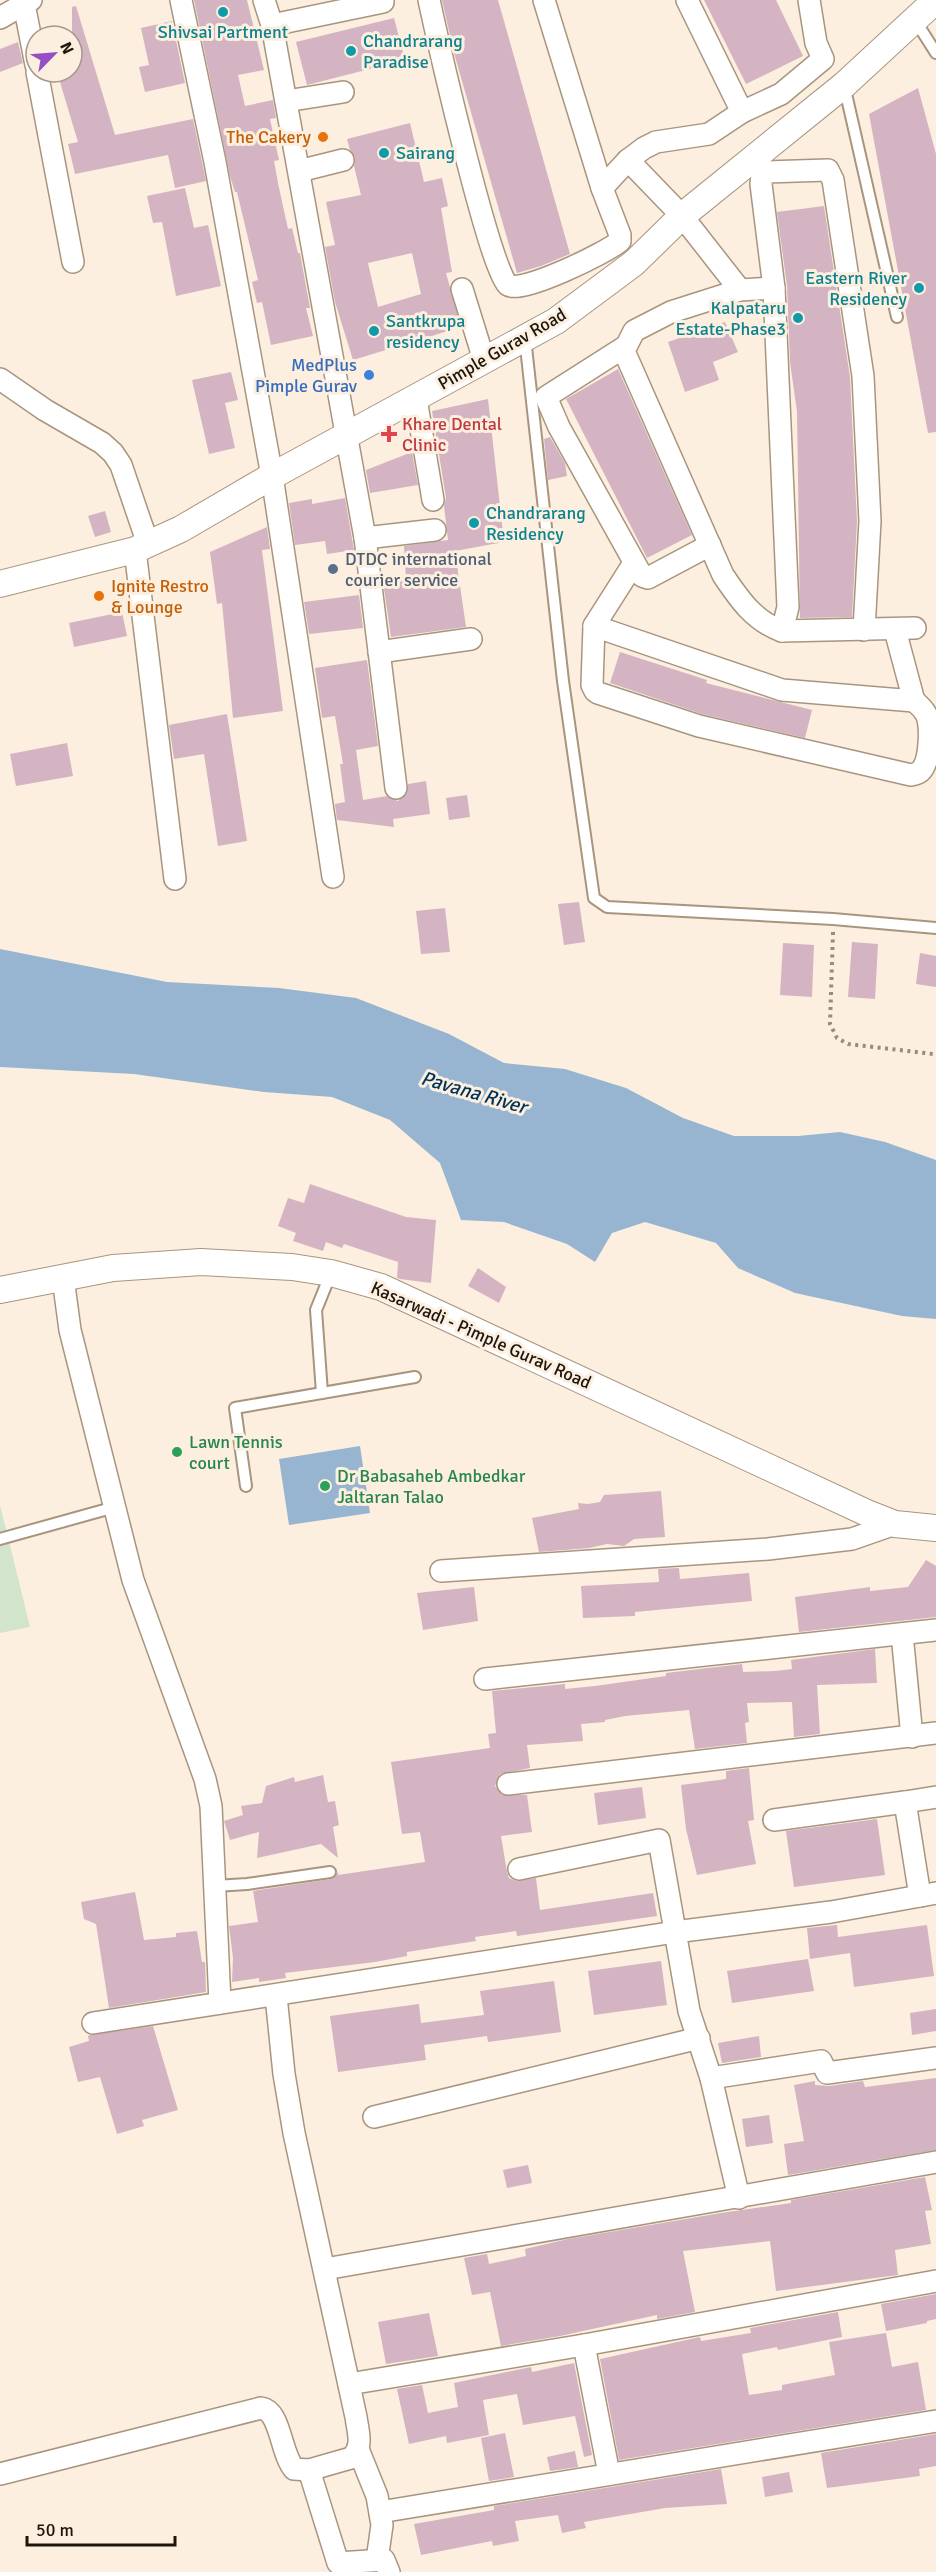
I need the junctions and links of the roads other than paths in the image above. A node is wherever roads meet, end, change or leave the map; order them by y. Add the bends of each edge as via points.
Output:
1 (181, 0) edge
2 (264, 0) edge
3 (429, 0) edge
4 (544, 0) edge
5 (687, 0) edge
6 (809, 0) edge
7 (936, 0) edge
8 (27, 2) edge
9 (382, 2) dead end
10 (0, 18) edge
11 (914, 20) junction
12 (30, 24) edge
13 (272, 25) junction
14 (936, 53) edge
15 (39, 84) edge
16 (844, 85) junction
17 (343, 92) dead end
18 (286, 102) junction
19 (741, 112) junction
20 (344, 160) dead end
21 (628, 160) junction
22 (299, 171) junction
23 (602, 188) junction
24 (682, 216) junction
25 (73, 262) dead end
26 (774, 288) junction
27 (462, 289) dead end
28 (740, 290) junction
29 (897, 317) dead end
30 (525, 338) junction
31 (626, 346) junction
32 (484, 360) junction
33 (0, 380) edge
34 (416, 399) junction
35 (347, 437) junction
36 (272, 476) junction
37 (433, 500) dead end
38 (435, 530) dead end
39 (364, 538) junction
40 (710, 545) junction
41 (141, 547) junction
42 (634, 563) junction
43 (0, 584) edge
44 (594, 626) junction
45 (864, 630) junction
46 (782, 631) junction
47 (471, 639) dead end
48 (379, 652) junction
49 (914, 701) junction
50 (396, 788) dead end
51 (333, 878) dead end
52 (175, 879) dead end
53 (936, 928) edge
54 (331, 1273) junction
55 (63, 1278) junction
56 (0, 1290) edge
57 (415, 1377) dead end
58 (322, 1393) junction
59 (246, 1486) dead end
60 (115, 1507) junction
61 (895, 1524) junction
62 (936, 1528) edge
63 (0, 1539) edge
64 (441, 1571) dead end
65 (936, 1630) edge
66 (902, 1634) junction
67 (485, 1679) dead end
68 (936, 1733) edge
69 (912, 1737) junction
70 (508, 1784) dead end
71 (936, 1797) edge
72 (905, 1802) junction
73 (774, 1820) dead end
74 (519, 1869) dead end
75 (330, 1872) dead end
76 (215, 1886) junction
77 (928, 1894) edge
78 (675, 1932) junction
79 (276, 1996) junction
80 (220, 2003) junction
81 (93, 2023) dead end
82 (699, 2038) junction
83 (936, 2058) edge
84 (711, 2078) junction
85 (374, 2117) dead end
86 (936, 2162) edge
87 (740, 2198) junction
88 (325, 2269) junction
89 (936, 2281) edge
90 (584, 2345) junction
91 (349, 2384) junction
92 (936, 2421) edge
93 (358, 2449) junction
94 (309, 2470) junction
95 (0, 2474) edge
96 (609, 2475) junction
97 (380, 2512) junction
98 (383, 2566) edge

1 - 36 street
2 - 13 street
3 - 23 street via 486,231 508,285 515,288 547,278 620,241
4 - 23 street
5 - 19 street
6 - 19 street via 816,43 823,59 781,93
7 - 11 street, Pimple Gurav Road
8 - 10 street
8 - 12 street
9 - 13 street
11 - 14 lane
11 - 16 street, Pimple Gurav Road
13 - 18 street
15 - 25 street
16 - 24 street, Pimple Gurav Road
16 - 29 lane
17 - 18 street
18 - 22 street
19 - 21 street via 709,134 656,142
20 - 22 street
21 - 23 street
21 - 24 street
22 - 35 street
24 - 28 street
24 - 30 street, Pimple Gurav Road via 634,263 556,321
26 - 28 street
26 - 45 street via 762,175 828,170 833,180 863,376 870,520
26 - 46 street via 788,607
27 - 32 street
28 - 31 street via 671,312 634,331
30 - 32 street, Pimple Gurav Road
30 - 53 lane via 563,681 594,898 607,907
31 - 40 street via 624,351
31 - 42 street via 546,397
32 - 34 street, Pimple Gurav Road
33 - 41 street via 113,453 121,465
34 - 35 street, Pimple Gurav Road
34 - 37 street
35 - 36 street, Pimple Gurav Road
35 - 39 street
36 - 41 street, Pimple Gurav Road via 181,529
36 - 51 street
38 - 39 street
39 - 48 street
40 - 42 street via 648,578 642,576
40 - 46 street via 723,575 743,604 766,625
41 - 43 street, Pimple Gurav Road
41 - 52 street
42 - 44 street
44 - 49 street via 782,690
44 - 49 street via 592,685 598,693 699,726 911,775 925,766 928,753 928,718
45 - 46 street
45 - 49 street via 905,629
47 - 48 street
48 - 50 street
54 - 55 street, Kasarwadi - Pimple Gurav Road via 201,1262 113,1268
54 - 58 lane via 316,1310
54 - 61 street, Kasarwadi - Pimple Gurav Road via 381,1287
55 - 56 street, Kasarwadi - Pimple Gurav Road
55 - 60 street via 69,1330
57 - 58 lane
58 - 59 lane via 235,1408
60 - 63 lane
60 - 76 street via 133,1580 205,1779 211,1806
61 - 62 street, Kasarwadi - Pimple Gurav Road
61 - 64 street via 852,1539 768,1549
65 - 66 street
66 - 67 street
66 - 69 street
68 - 69 street
69 - 70 street
71 - 72 street
72 - 73 street
72 - 77 street
74 - 78 street via 659,1839
75 - 76 lane
76 - 80 street
77 - 78 street via 831,1912
78 - 79 street
78 - 82 street via 689,2011
79 - 80 street
79 - 88 street via 288,2100
80 - 81 street
82 - 84 street
82 - 85 street
83 - 84 street via 827,2073 820,2061
84 - 87 street
86 - 87 street
87 - 88 street
88 - 91 street
89 - 90 street
90 - 91 street
90 - 96 street
91 - 93 street
92 - 96 street
93 - 94 street via 351,2458
93 - 97 street
94 - 95 street via 294,2469 289,2463 273,2414 261,2408
94 - 98 street via 338,2563
96 - 97 street
97 - 98 street

